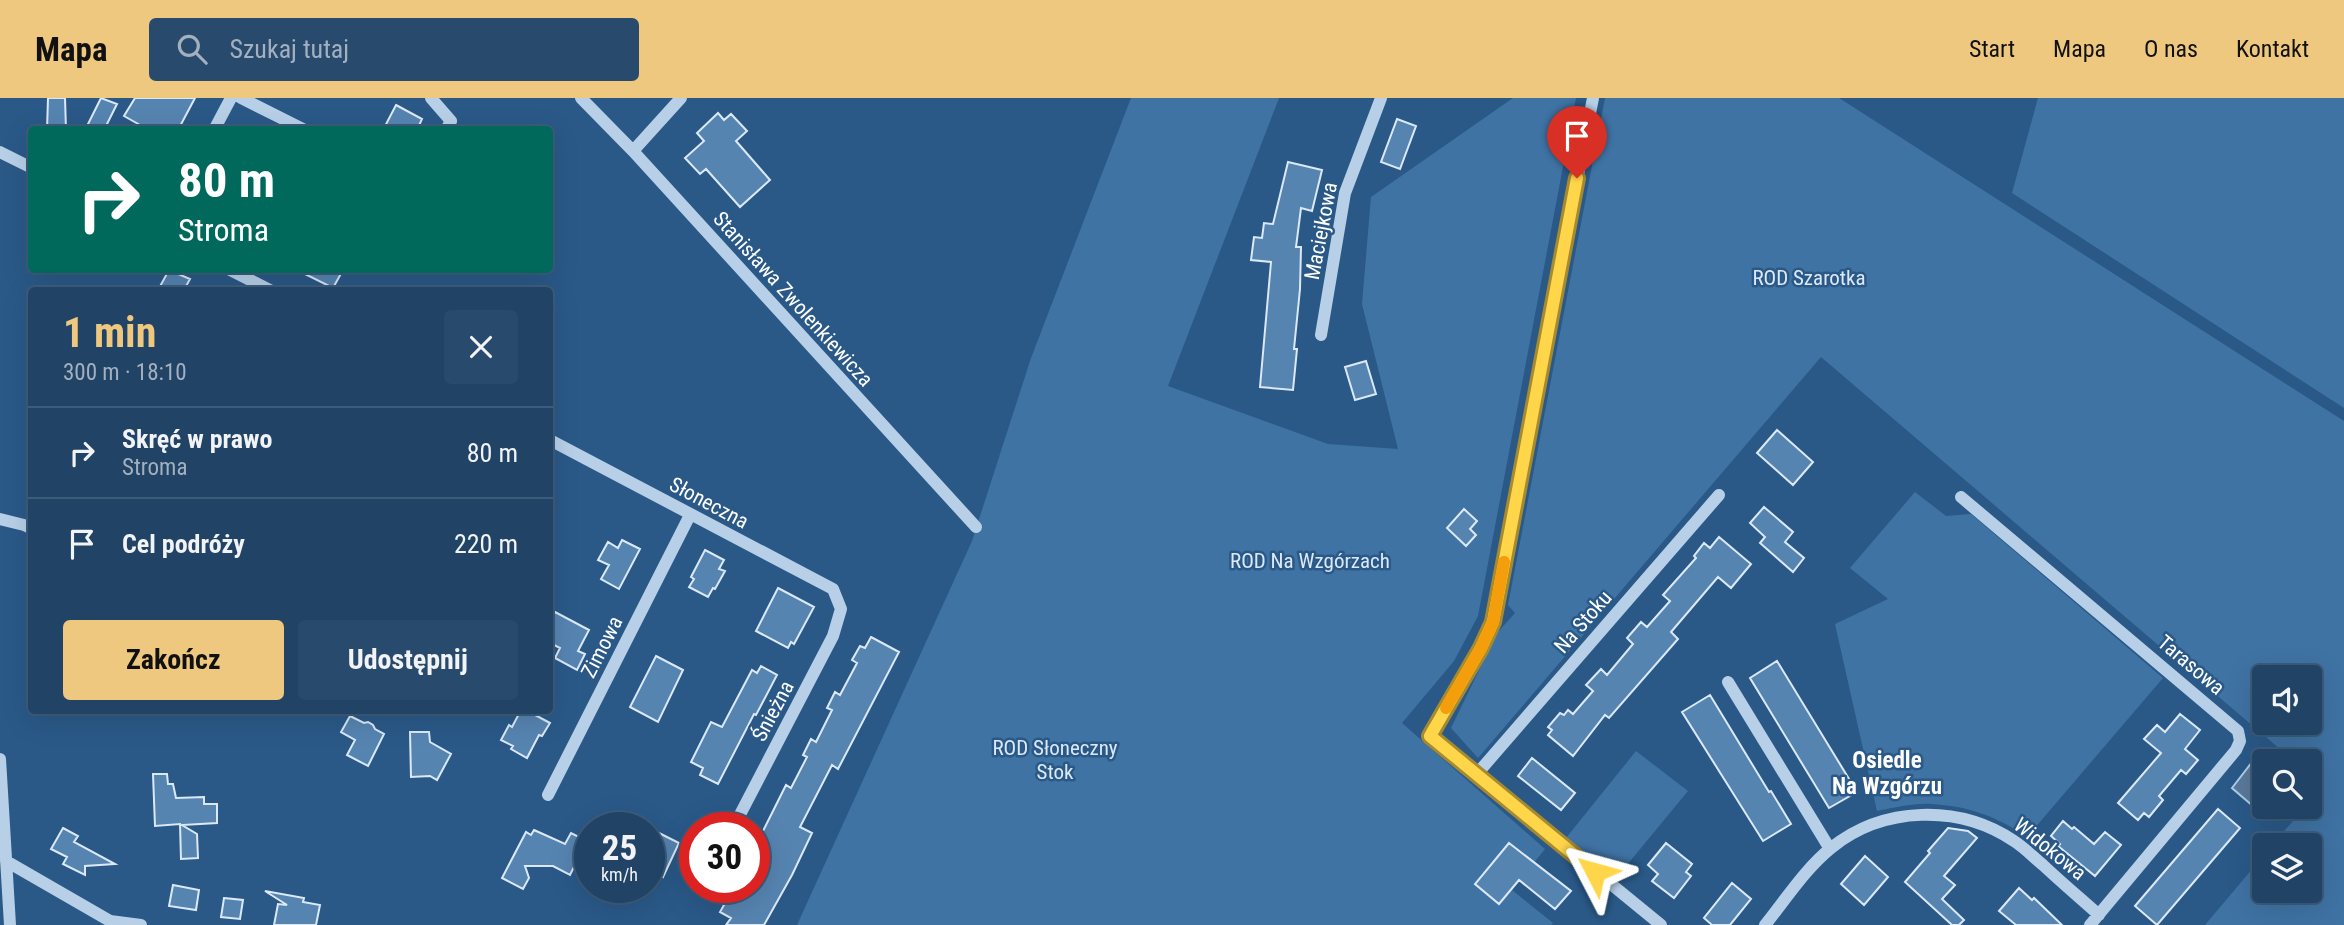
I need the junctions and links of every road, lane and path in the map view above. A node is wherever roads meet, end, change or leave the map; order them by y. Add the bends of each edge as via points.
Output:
1 (231, 98) edge
2 (242, 98) edge
3 (431, 98) edge
4 (581, 98) edge
5 (681, 98) edge
6 (1381, 98) edge
7 (1593, 98) edge
8 (216, 126) edge
9 (297, 126) edge
10 (448, 126) edge
11 (633, 150) junction
12 (0, 152) edge
13 (28, 166) edge
14 (236, 273) edge
15 (264, 287) edge
16 (1321, 334) dead end
17 (553, 442) edge
18 (1719, 495) dead end
19 (1961, 497) dead end
20 (690, 515) junction
21 (0, 519) edge
22 (28, 527) edge
23 (976, 527) dead end
24 (841, 609) joint
25 (1728, 682) dead end
26 (0, 759) edge
27 (1476, 775) junction
28 (548, 795) dead end
29 (741, 812) edge
30 (1830, 849) junction
31 (6, 861) junction
32 (2099, 915) junction
33 (10, 925) edge
34 (141, 925) edge
35 (1661, 925) edge
36 (1765, 925) edge
37 (2090, 925) edge

1 - 8 street
2 - 9 street
3 - 10 street via 451,121
4 - 11 street, Stanisława Zwolenkiewicza
5 - 11 street
6 - 16 street, Maciejkowa via 1345,193
7 - 27 street via 1493,622 1430,736
11 - 23 street, Stanisława Zwolenkiewicza
12 - 13 street
14 - 15 street
17 - 20 street, Słoneczna
18 - 27 street, Na Stoku
19 - 32 street, Tarasowa via 2238,731 2236,750
20 - 24 street, Słoneczna via 833,589
20 - 28 street, Zimowa
21 - 22 street
24 - 29 street, Śnieżna via 833,636
25 - 30 street
26 - 31 street
27 - 35 street
30 - 32 street, Widokowa via 1868,826 1903,815 1967,819 2016,842
30 - 36 street, Widokowa
31 - 33 street
31 - 34 street via 110,921
32 - 37 street, Tarasowa

